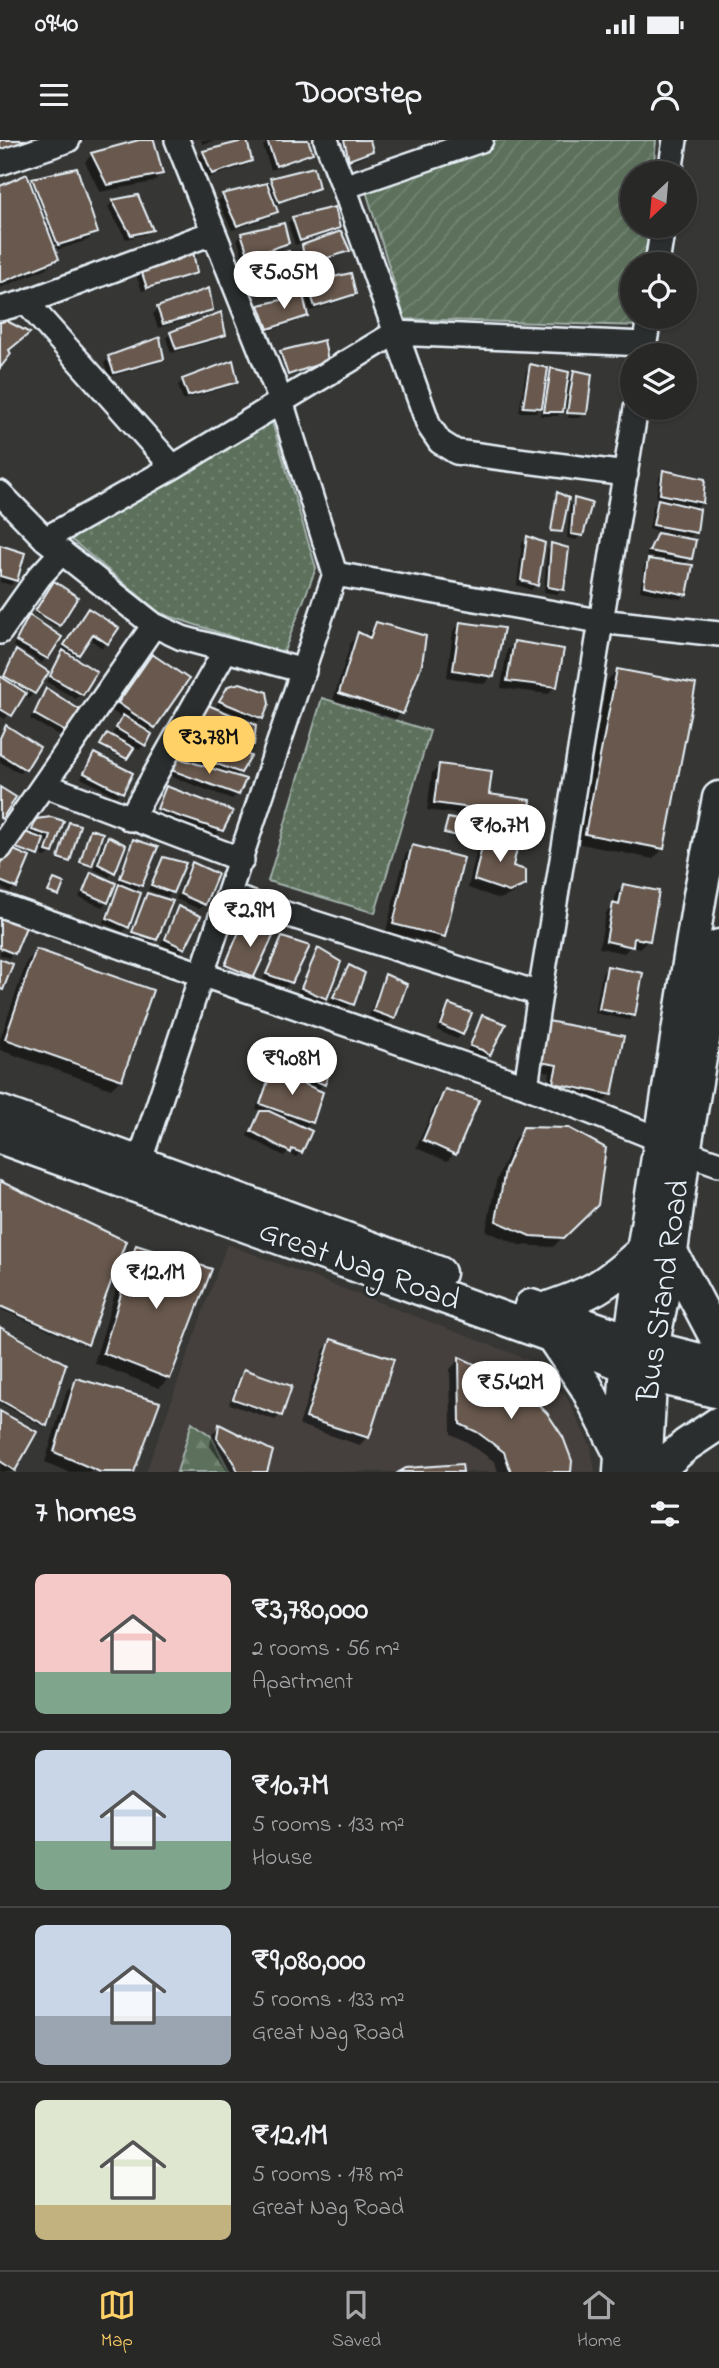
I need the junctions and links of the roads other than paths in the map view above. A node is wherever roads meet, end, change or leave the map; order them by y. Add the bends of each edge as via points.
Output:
1 (68, 140) edge
2 (177, 140) edge
3 (326, 140) edge
4 (481, 140) edge
5 (675, 140) edge
6 (672, 161) edge
7 (0, 163) edge
8 (344, 187) junction
9 (212, 233) junction
10 (26, 302) junction
11 (0, 309) edge
12 (395, 333) junction
13 (620, 348) edge
14 (281, 401) junction
15 (634, 420) edge
16 (173, 467) junction
17 (626, 474) junction
18 (0, 493) edge
19 (54, 545) junction
20 (335, 574) junction
21 (599, 621) junction
22 (154, 625) junction
23 (0, 632) edge
24 (719, 634) edge
25 (225, 651) junction
26 (304, 671) junction
27 (45, 785) junction
28 (719, 798) edge
29 (130, 818) junction
30 (0, 848) edge
31 (242, 860) junction
32 (229, 896) junction
33 (0, 905) edge
34 (719, 946) edge
35 (203, 973) junction
36 (540, 994) junction
37 (526, 1086) junction
38 (0, 1112) edge
39 (0, 1138) edge
40 (673, 1146) junction
41 (139, 1163) junction
42 (719, 1164) edge
43 (657, 1251) junction
44 (547, 1323) junction
45 (719, 1343) edge
46 (640, 1357) junction
47 (719, 1365) edge
48 (719, 1392) edge
49 (719, 1423) edge
50 (628, 1466) edge
51 (654, 1472) edge

1 - 7 street
2 - 9 street
3 - 8 street
4 - 8 street
5 - 6 street
8 - 12 street
9 - 10 street
9 - 14 street
10 - 11 street
10 - 16 street
12 - 13 street
12 - 14 street
12 - 17 street via 429,426 440,442 456,452
14 - 16 street
14 - 20 street
15 - 17 street
16 - 19 street
17 - 21 street
18 - 19 street
19 - 22 street
19 - 23 street via 39,577
20 - 21 street
20 - 26 street
21 - 24 street
21 - 36 street
22 - 25 street
22 - 27 street
25 - 26 street
25 - 29 street
26 - 31 street
27 - 29 street
27 - 30 street
28 - 40 main road via 700,895
29 - 31 street
31 - 32 street
32 - 35 street
32 - 36 street
33 - 35 street
34 - 40 main road, Bus Stand Road
35 - 37 street
35 - 41 street
36 - 37 street
37 - 40 street
38 - 41 main road, Great Nag Road
39 - 44 main road, Great Nag Road
40 - 42 street
40 - 43 main road, Bus Stand Road
41 - 44 main road, Great Nag Road
43 - 44 main road
43 - 45 main road
43 - 46 main road, Bus Stand Road
44 - 46 main road, Great Nag Road
44 - 50 main road
46 - 47 main road, Great Nag Road
46 - 48 main road, Great Nag Road
46 - 50 main road, Bus Stand Road
49 - 51 main road

